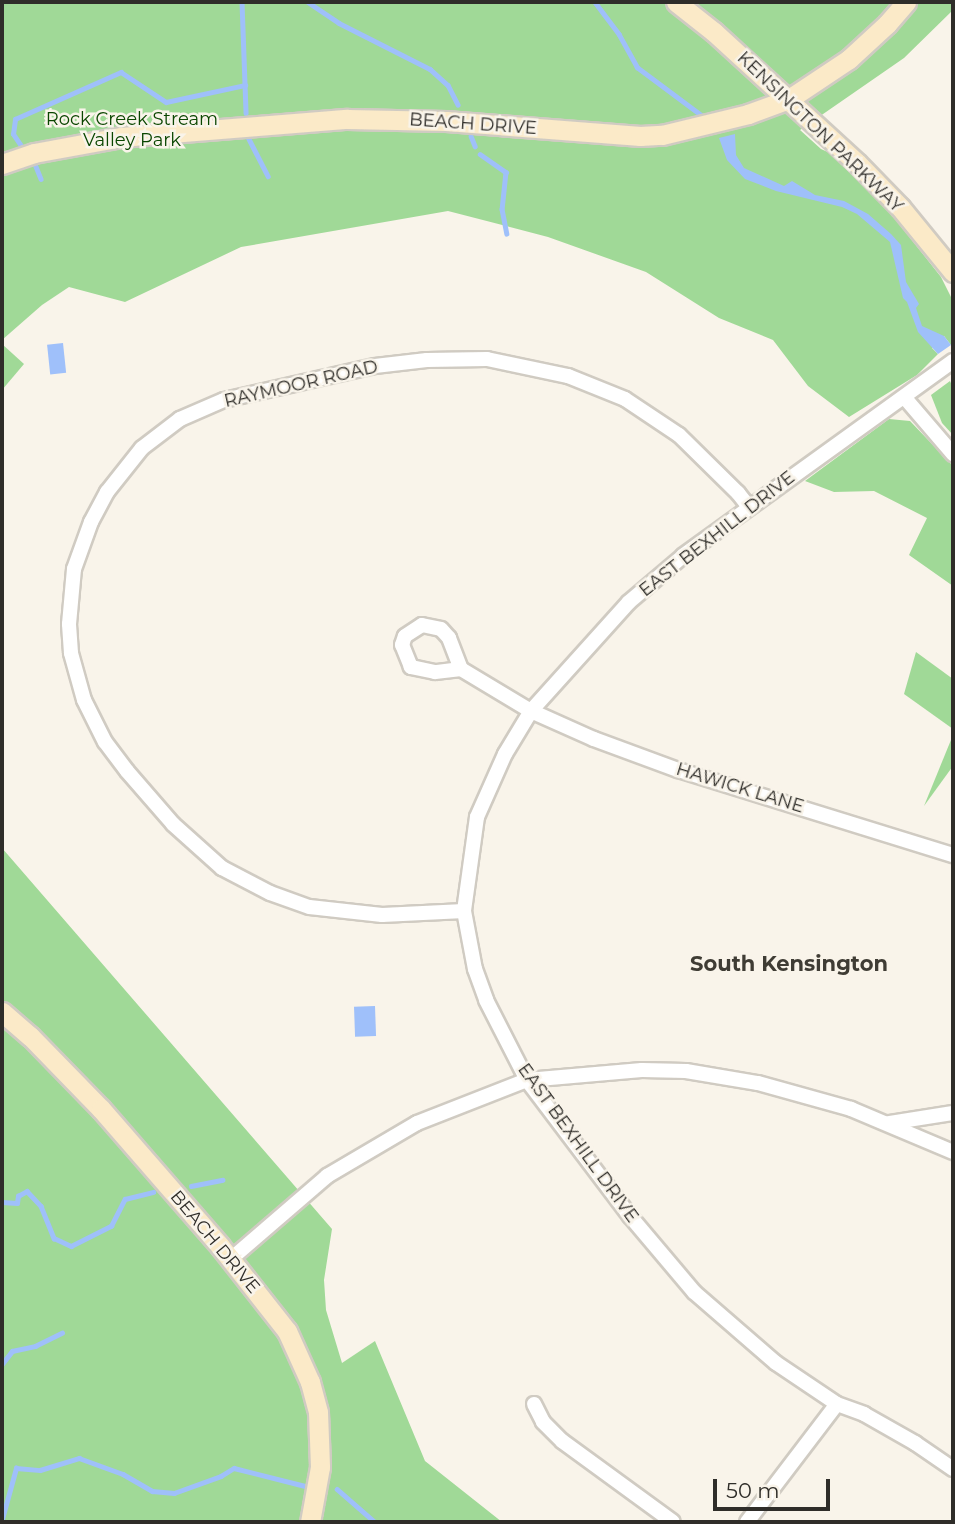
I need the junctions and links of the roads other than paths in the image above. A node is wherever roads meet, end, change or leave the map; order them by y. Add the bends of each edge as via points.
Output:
1 (676, 2) edge
2 (906, 2) edge
3 (789, 99) junction
4 (2, 164) edge
5 (953, 272) edge
6 (953, 361) edge
7 (905, 398) junction
8 (953, 454) edge
9 (749, 507) junction
10 (461, 669) dead end
11 (531, 711) junction
12 (953, 855) edge
13 (464, 911) junction
14 (2, 1012) edge
15 (527, 1080) junction
16 (953, 1113) edge
17 (888, 1123) junction
18 (953, 1152) edge
19 (231, 1259) junction
20 (534, 1404) dead end
21 (837, 1404) junction
22 (953, 1469) edge
23 (310, 1522) edge
24 (673, 1522) edge
25 (747, 1522) edge

1 - 3 street, KENSINGTON PARKWAY
2 - 3 street, BEACH DRIVE via 849,59
3 - 4 street, BEACH DRIVE via 683,131 640,136 446,121 347,119 121,137 34,153
3 - 5 street, KENSINGTON PARKWAY via 894,200
6 - 7 street, EAST BEXHILL DRIVE
7 - 8 street
7 - 9 street, EAST BEXHILL DRIVE
9 - 11 street, EAST BEXHILL DRIVE via 629,602
9 - 13 street, RAYMOOR ROAD via 679,435 625,399 568,376 487,359 375,366 224,400 180,419 142,447 107,492 74,569 71,653 84,701 105,742 127,771 173,824 222,868 270,893 309,907 382,915
10 - 11 street, HAWICK LANE
11 - 12 street, HAWICK LANE via 678,769
11 - 13 street, EAST BEXHILL DRIVE via 505,754 477,817
13 - 15 street, EAST BEXHILL DRIVE via 486,1000
14 - 19 street, BEACH DRIVE via 101,1110
15 - 17 street via 631,1070 686,1071 758,1083
15 - 19 street via 417,1123 327,1176
15 - 21 street, EAST BEXHILL DRIVE via 694,1292 776,1363
16 - 17 street
17 - 18 street
19 - 23 street, BEACH DRIVE via 287,1331 310,1382 321,1442 318,1492
20 - 24 street via 543,1422 562,1441
21 - 22 street, EAST BEXHILL DRIVE via 864,1414
21 - 25 street

